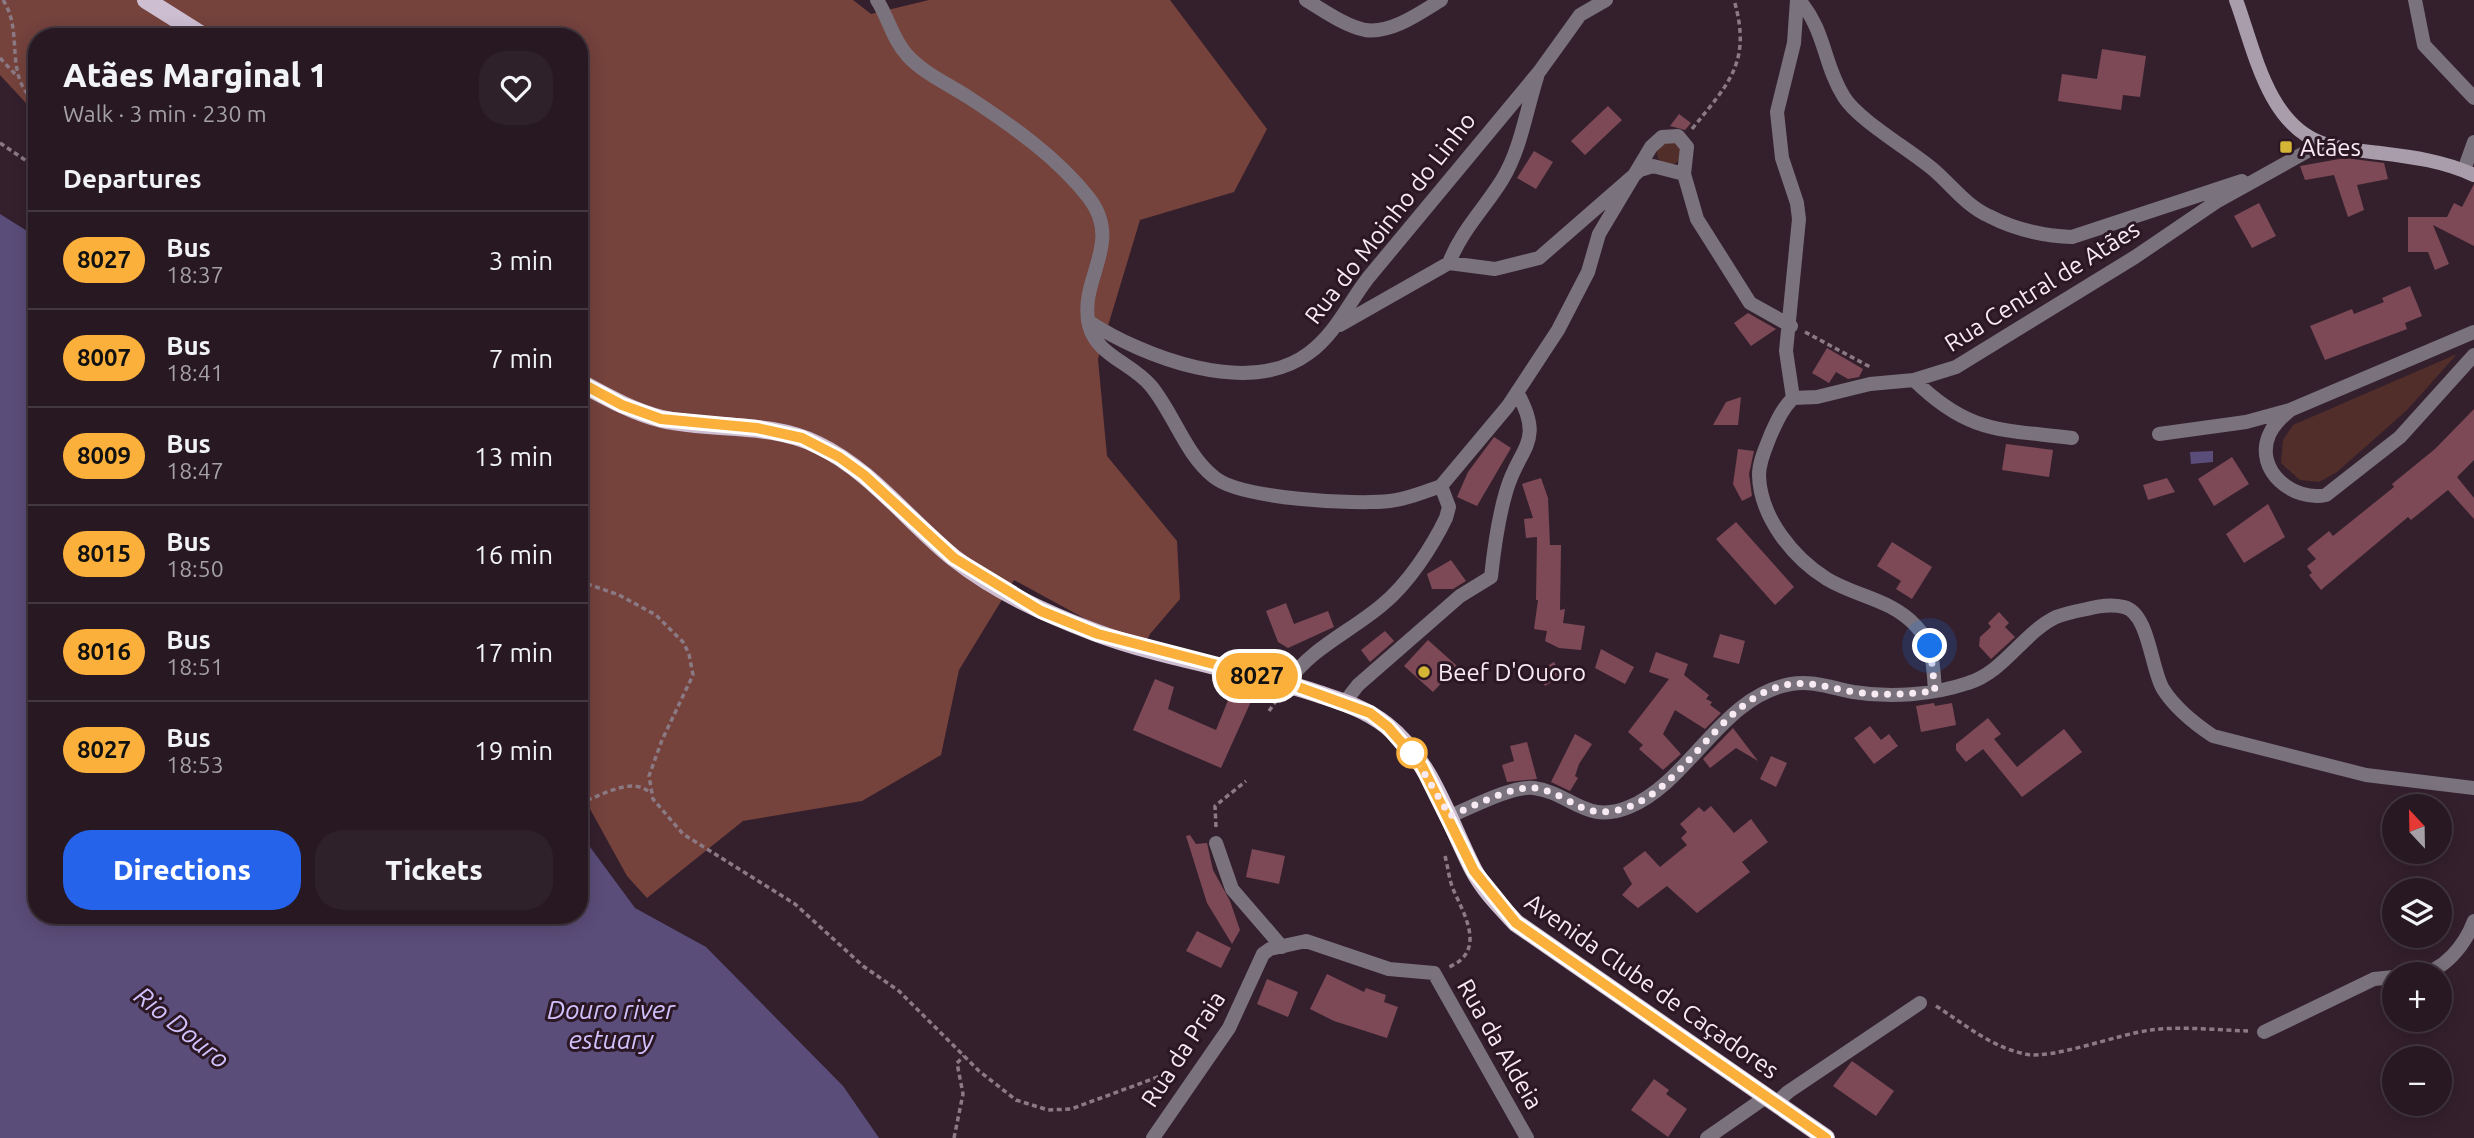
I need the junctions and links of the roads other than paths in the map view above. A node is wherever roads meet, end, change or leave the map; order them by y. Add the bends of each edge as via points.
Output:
1 (146, 0) edge
2 (877, 0) edge
3 (1306, 0) edge
4 (1440, 0) edge
5 (1606, 0) edge
6 (1798, 0) edge
7 (2236, 0) edge
8 (2416, 0) edge
9 (191, 28) edge
10 (1539, 72) junction
11 (2474, 98) edge
12 (2474, 142) edge
13 (2322, 143) junction
14 (1640, 170) junction
15 (2469, 173) edge
16 (1684, 174) junction
17 (2265, 175) junction
18 (1449, 263) junction
19 (1088, 321) junction
20 (1338, 326) junction
21 (1790, 328) junction
22 (2474, 332) edge
23 (2474, 355) edge
24 (1914, 380) junction
25 (588, 387) edge
26 (1517, 392) junction
27 (1793, 398) junction
28 (2290, 410) junction
29 (2159, 434) dead end
30 (2072, 438) dead end
31 (1441, 486) junction
32 (1287, 683) junction
33 (1935, 691) junction
34 (1344, 703) junction
35 (2474, 788) edge
36 (1450, 816) junction
37 (1216, 843) road end
38 (2474, 920) edge
39 (1282, 947) junction
40 (2444, 962) edge
41 (2382, 978) edge
42 (1920, 1003) road end
43 (2264, 1032) road end
44 (1771, 1100) junction
45 (1153, 1138) edge
46 (1527, 1138) edge
47 (1707, 1138) edge
48 (1826, 1138) edge

1 - 9 main road
2 - 19 street via 905,54 1038,147 1092,202 1103,238 1086,304
3 - 4 street via 1366,30 1416,16
5 - 10 street, Rua do Moinho do Linho via 1580,15
6 - 17 street via 1813,15 1845,100 1935,171 1961,198 2001,222 2072,237
6 - 21 street via 1794,43 1777,113 1782,158 1799,219
7 - 13 street via 2271,95 2289,122
8 - 11 street via 2424,45
10 - 18 street via 1516,151
10 - 20 street, Rua do Moinho do Linho via 1376,268 1350,301
12 - 15 street
13 - 15 street via 2441,161
13 - 17 street
14 - 16 street via 1653,166
14 - 16 street via 1656,141 1671,135 1683,140 1688,155
14 - 18 street via 1539,258 1495,269
14 - 26 street via 1599,234 1588,272 1558,330
16 - 21 street via 1697,219 1736,286 1760,311
17 - 24 street, Rua Central de Atães via 1956,367
18 - 20 street
19 - 20 street, Rua do Moinho do Linho via 1111,337 1171,360 1226,372 1269,371 1292,363
19 - 31 street via 1092,337 1102,348 1151,385 1179,433 1214,478 1258,494 1373,502
21 - 27 street via 1787,368
22 - 28 street
23 - 28 street via 2400,437 2326,495 2314,498 2287,488 2270,467 2268,437
24 - 27 street, Rua Central de Atães via 1870,383 1817,397
24 - 30 street via 1949,411 1971,423
25 - 32 main road, Avenida Clube de Caçadores via 661,419 757,428 818,445 864,475 954,558 1041,611 1098,634
26 - 31 street
26 - 34 street via 1530,437 1506,488 1491,577 1460,596 1358,685
27 - 33 street via 1780,414 1761,459 1760,489 1771,518 1793,549 1823,577 1880,600 1916,625 1933,656
28 - 29 street via 2246,422
31 - 32 street via 1447,496 1446,518 1403,583 1385,603 1300,664
32 - 34 main road, Avenida Clube de Caçadores
33 - 35 street via 1982,678 2058,616 2095,607 2126,607 2145,631 2165,693 2213,736 2366,775
33 - 36 street via 1872,694 1791,683 1756,697 1647,797 1629,807 1594,813 1534,788
34 - 36 main road, Avenida Clube de Caçadores via 1370,713 1404,743
36 - 44 main road, Avenida Clube de Caçadores via 1474,871 1516,923
37 - 39 street via 1232,890
38 - 40 street via 2452,957
39 - 45 street, Rua da Praia via 1263,954 1228,1028
39 - 46 street, Rua da Aldeia via 1306,941 1390,969 1434,973
41 - 43 street
42 - 44 street
44 - 47 street
44 - 48 main road, Avenida Clube de Caçadores

